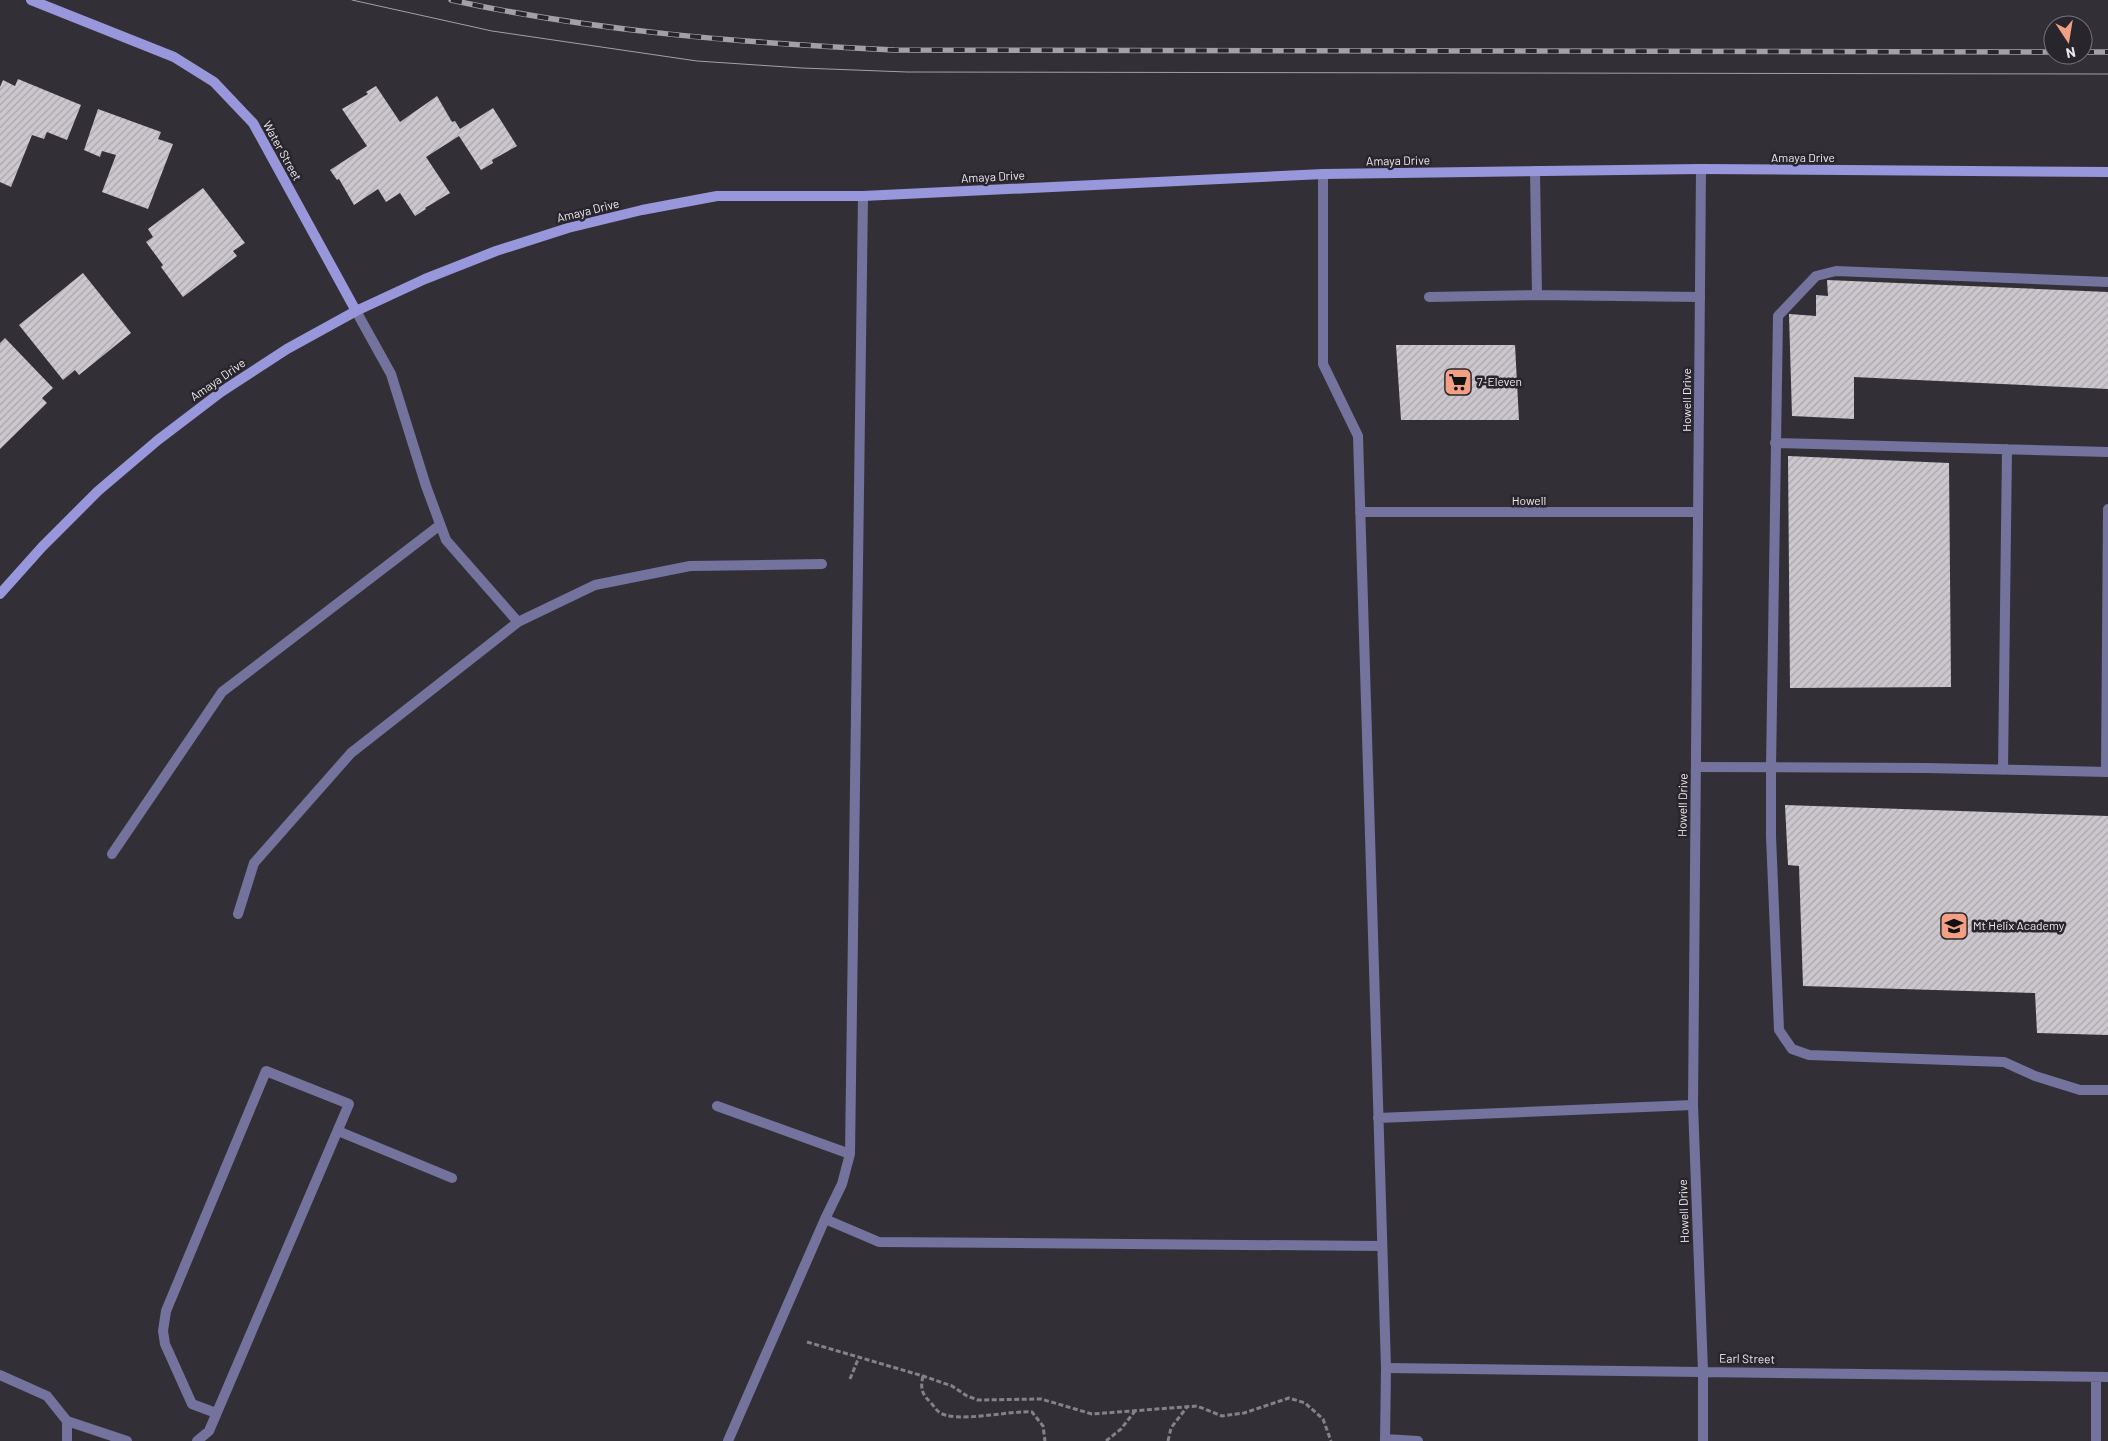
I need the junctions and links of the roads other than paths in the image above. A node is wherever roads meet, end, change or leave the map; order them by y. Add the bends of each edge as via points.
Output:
1 (31, 0) edge
2 (1701, 169) junction
3 (1535, 172) junction
4 (2108, 172) edge
5 (1323, 174) junction
6 (863, 196) junction
7 (2108, 282) edge
8 (1537, 295) junction
9 (1429, 297) dead end
10 (1700, 297) junction
11 (356, 311) junction
12 (1775, 443) junction
13 (2007, 449) junction
14 (2108, 452) edge
15 (2108, 509) edge
16 (1360, 512) junction
17 (1698, 512) junction
18 (440, 525) junction
19 (2108, 551) edge
20 (822, 564) dead end
21 (0, 594) edge
22 (518, 622) junction
23 (1696, 767) junction
24 (1771, 768) junction
25 (2003, 770) junction
26 (2107, 772) edge
27 (112, 854) dead end
28 (238, 914) dead end
29 (2108, 1090) edge
30 (1693, 1105) junction
31 (718, 1106) dead end
32 (1378, 1118) junction
33 (338, 1131) junction
34 (850, 1154) junction
35 (452, 1178) dead end
36 (825, 1219) junction
37 (1382, 1246) junction
38 (1386, 1368) junction
39 (1703, 1371) junction
40 (0, 1376) edge
41 (2096, 1377) junction
42 (2108, 1377) edge
43 (216, 1413) junction
44 (67, 1421) junction
45 (1385, 1440) edge
46 (67, 1441) edge
47 (127, 1441) edge
48 (197, 1441) edge
49 (728, 1441) edge
50 (1418, 1441) edge
51 (1703, 1441) edge
52 (2096, 1441) edge

1 - 11 main road, Water Street via 174,57 214,82 253,123
2 - 3 main road, Amaya Drive
2 - 4 main road, Amaya Drive
2 - 10 street, Howell Drive
3 - 5 main road, Amaya Drive
3 - 8 street
5 - 6 main road, Amaya Drive
5 - 16 street via 1323,364 1358,436
6 - 11 main road, Amaya Drive via 717,196 642,210 568,228 496,251
6 - 34 street
7 - 12 street via 1836,270 1816,276 1778,316
8 - 9 street
8 - 10 street
10 - 17 street, Howell Drive
11 - 18 street via 391,374
11 - 21 main road, Amaya Drive via 221,392 158,440 98,491
12 - 13 street
12 - 24 street
13 - 14 street
13 - 25 street
15 - 19 street
16 - 17 street, Howell
16 - 32 street
17 - 23 street, Howell Drive
18 - 22 street via 446,540
18 - 27 street via 222,692
19 - 26 street
20 - 22 street via 690,566 595,585
22 - 28 street via 352,753 254,863
23 - 24 street
23 - 30 street, Howell Drive
24 - 25 street
24 - 29 street via 1779,1030 1792,1049 1809,1055 2004,1062 2080,1090
25 - 26 street
30 - 32 street
30 - 39 street, Howell Drive
31 - 34 street
32 - 37 street
33 - 35 street
33 - 43 street
33 - 43 street via 349,1104 266,1070 164,1321 164,1344 192,1404
34 - 36 street via 842,1184
36 - 37 street via 879,1242
36 - 49 street
37 - 38 street
38 - 39 street, Earl Street
38 - 45 street
39 - 41 street, Earl Street
39 - 51 street, Howell Drive
40 - 44 street via 47,1396
41 - 42 street, Earl Street
41 - 52 street
43 - 48 street via 209,1431
44 - 46 street
44 - 47 street
45 - 50 street

